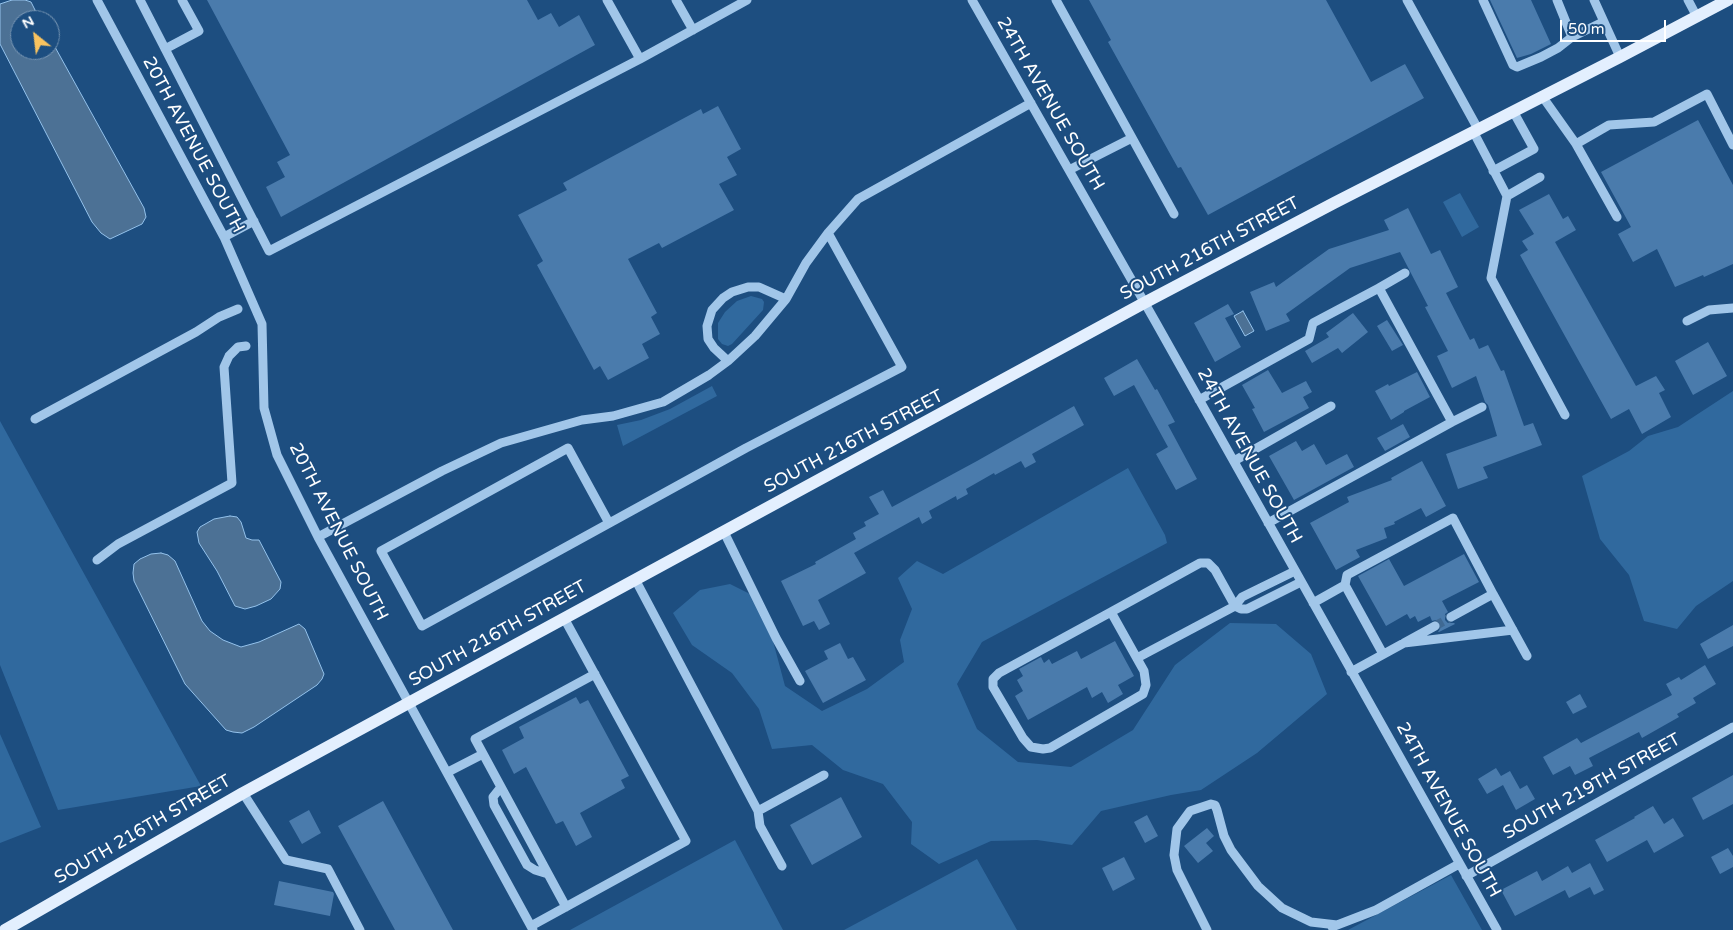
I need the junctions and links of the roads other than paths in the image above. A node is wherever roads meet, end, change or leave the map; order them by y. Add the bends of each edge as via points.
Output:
1 (97, 0) edge
2 (140, 0) edge
3 (182, 0) edge
4 (607, 0) edge
5 (688, 0) edge
6 (747, 0) edge
7 (972, 0) edge
8 (1056, 0) edge
9 (1407, 0) edge
10 (1484, 0) edge
11 (1557, 0) edge
12 (1594, 0) edge
13 (1688, 0) edge
14 (1728, 0) edge
15 (678, 2) edge
16 (1696, 17) junction
17 (1603, 22) junction
18 (693, 30) junction
19 (1572, 37) junction
20 (165, 49) junction
21 (1620, 58) junction
22 (640, 59) junction
23 (1542, 96) junction
24 (1031, 104) junction
25 (1513, 111) junction
26 (1475, 130) junction
27 (1132, 138) junction
28 (1576, 144) junction
29 (1733, 145) edge
30 (1069, 170) junction
31 (1493, 171) junction
32 (1540, 177) dead end
33 (1506, 196) junction
34 (1174, 214) dead end
35 (1617, 217) dead end
36 (254, 221) junction
37 (828, 233) junction
38 (224, 237) junction
39 (1405, 273) dead end
40 (1379, 288) junction
41 (786, 299) junction
42 (1144, 303) junction
43 (1733, 308) edge
44 (238, 309) dead end
45 (1688, 322) dead end
46 (246, 346) dead end
47 (728, 361) junction
48 (1199, 400) junction
49 (1331, 406) dead end
50 (1482, 406) dead end
51 (1565, 415) dead end
52 (35, 419) dead end
53 (1452, 422) junction
54 (1234, 461) junction
55 (609, 523) junction
56 (1268, 523) junction
57 (724, 532) junction
58 (318, 537) junction
59 (97, 560) dead end
60 (1295, 571) junction
61 (635, 578) junction
62 (1301, 582) junction
63 (1345, 585) junction
64 (1494, 594) junction
65 (1313, 603) junction
66 (1235, 606) junction
67 (1111, 612) junction
68 (1451, 617) tunnel mouth
69 (564, 618) junction
70 (1435, 626) tunnel mouth
71 (1513, 630) junction
72 (1404, 643) junction
73 (1383, 654) junction
74 (1527, 656) dead end
75 (1137, 658) junction
76 (1351, 672) junction
77 (595, 674) junction
78 (800, 681) dead end
79 (410, 703) junction
80 (1733, 727) edge
81 (483, 754) junction
82 (448, 772) junction
83 (824, 775) dead end
84 (501, 787) junction
85 (243, 793) junction
86 (758, 811) junction
87 (1460, 864) junction
88 (782, 866) dead end
89 (548, 874) junction
90 (1466, 876) junction
91 (566, 907) junction
92 (1337, 925) junction
93 (532, 928) edge
94 (5, 930) edge
95 (360, 930) edge
96 (1207, 930) edge
97 (1325, 930) edge
98 (1497, 930) edge

1 - 38 street, 20TH AVENUE SOUTH
2 - 20 street
3 - 20 street via 199,31
4 - 22 street
5 - 15 street
6 - 18 street
7 - 24 street, 24TH AVENUE SOUTH
8 - 27 street
9 - 26 street
10 - 19 street via 1513,65 1517,67 1558,48
11 - 19 street
12 - 17 street
13 - 16 street
14 - 16 main road, SOUTH 216TH STREET
15 - 18 street
16 - 21 main road, SOUTH 216TH STREET
17 - 19 street
17 - 21 street
18 - 22 street
20 - 36 street
21 - 23 main road, SOUTH 216TH STREET
22 - 36 street via 269,251
23 - 25 main road, SOUTH 216TH STREET
23 - 28 street
24 - 30 street, 24TH AVENUE SOUTH
24 - 37 street via 858,200
25 - 26 main road, SOUTH 216TH STREET
25 - 31 street via 1534,149
26 - 31 street
26 - 42 main road, SOUTH 216TH STREET
27 - 30 street
27 - 34 street
28 - 29 street via 1609,125 1654,122 1707,94
28 - 35 street
30 - 42 street, 24TH AVENUE SOUTH
31 - 33 street
32 - 33 street
33 - 51 street via 1491,278
36 - 38 street
37 - 41 street
37 - 55 street via 902,367
38 - 58 street, 20TH AVENUE SOUTH via 262,324 264,408 277,455
39 - 40 street
40 - 48 street via 1313,323 1309,339
40 - 53 street
41 - 47 street via 756,336
41 - 47 street via 759,287 748,287 722,298 712,310 707,326 708,339
42 - 48 street, 24TH AVENUE SOUTH
42 - 57 main road, SOUTH 216TH STREET
43 - 45 street via 1709,310
44 - 52 street
46 - 59 street via 238,347 224,367 232,482 118,544
47 - 58 street via 663,402 501,443
48 - 54 street, 24TH AVENUE SOUTH
49 - 54 street
50 - 53 street
53 - 56 street
54 - 56 street, 24TH AVENUE SOUTH
55 - 55 street via 568,448 381,551 422,626
56 - 60 street, 24TH AVENUE SOUTH
57 - 61 main road, SOUTH 216TH STREET
57 - 78 street
58 - 79 street, 20TH AVENUE SOUTH
60 - 62 street, 24TH AVENUE SOUTH
60 - 66 street via 1242,597
61 - 69 main road, SOUTH 216TH STREET
61 - 86 street
62 - 65 street, 24TH AVENUE SOUTH
62 - 66 street via 1247,608
63 - 64 street via 1347,575 1453,518
63 - 65 street
63 - 73 street
64 - 68 street
64 - 71 street
65 - 76 street, 24TH AVENUE SOUTH
66 - 67 street via 1208,563 1200,564
66 - 75 street
67 - 75 street
67 - 75 street via 993,679 993,686 1023,738 1031,748 1050,748 1143,694 1146,685 1144,671
69 - 77 street
69 - 79 main road, SOUTH 216TH STREET
70 - 72 street
71 - 72 street
71 - 74 street
72 - 73 street
73 - 76 street
76 - 87 street, 24TH AVENUE SOUTH
77 - 81 street via 475,739
77 - 91 street via 686,841
79 - 82 street, 20TH AVENUE SOUTH
79 - 85 main road, SOUTH 216TH STREET
80 - 90 street, SOUTH 219TH STREET
81 - 82 street
81 - 84 street
82 - 93 street, 20TH AVENUE SOUTH
83 - 86 street
84 - 89 street
84 - 89 street via 493,797 494,805 527,865
85 - 94 main road, SOUTH 216TH STREET
85 - 95 street via 286,860 328,869
86 - 88 street via 760,826
87 - 90 street, 24TH AVENUE SOUTH
87 - 92 street via 1376,910
89 - 91 street
90 - 98 street, 24TH AVENUE SOUTH
91 - 93 street
92 - 96 street via 1310,922 1282,908 1258,886 1231,850 1215,805 1211,804 1190,811 1177,829 1174,855 1177,870
92 - 97 street

